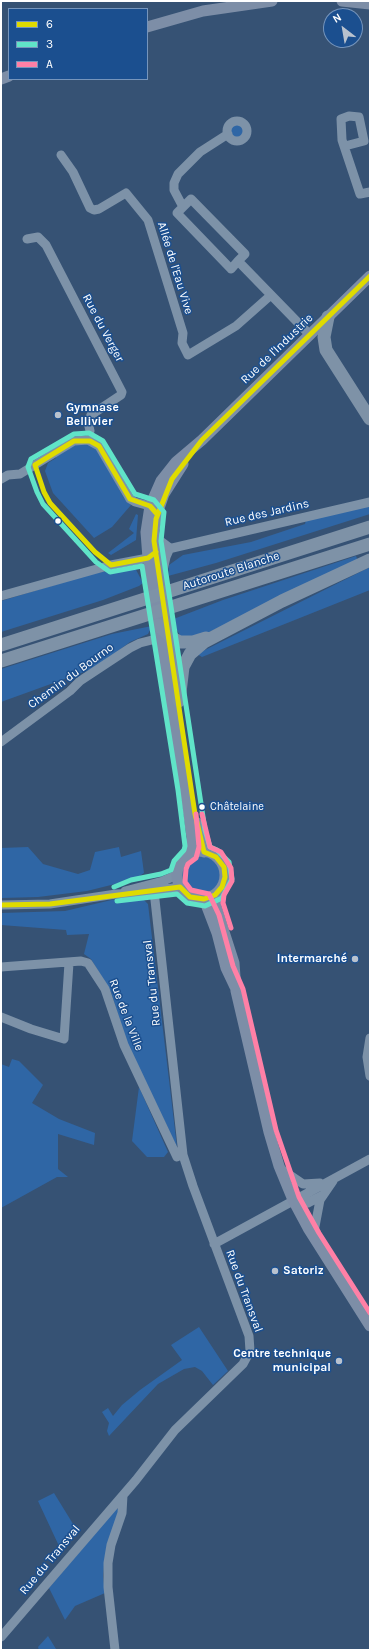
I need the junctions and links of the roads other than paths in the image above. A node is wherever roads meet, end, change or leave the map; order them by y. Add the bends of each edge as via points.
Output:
1 (272, 1) edge
2 (342, 1) edge
3 (370, 4) edge
4 (148, 27) edge
5 (228, 134) dead end
6 (345, 146) dead end
7 (61, 155) dead end
8 (370, 192) edge
9 (183, 207) junction
10 (27, 239) dead end
11 (238, 261) junction
12 (370, 276) edge
13 (271, 295) junction
14 (328, 316) junction
15 (310, 334) junction
16 (370, 419) edge
17 (90, 431) junction
18 (74, 441) junction
19 (98, 446) junction
20 (1, 479) edge
21 (370, 502) edge
22 (150, 508) junction
23 (370, 527) edge
24 (154, 536) junction
25 (370, 544) edge
26 (170, 548) junction
27 (150, 554) junction
28 (370, 560) edge
29 (163, 588) junction
30 (1, 596) edge
31 (162, 633) junction
32 (211, 637) junction
33 (1, 645) edge
34 (1, 661) edge
35 (179, 701) junction
36 (1, 742) edge
37 (204, 852) junction
38 (190, 854) junction
39 (177, 875) junction
40 (180, 887) junction
41 (154, 891) junction
42 (217, 893) junction
43 (116, 894) junction
44 (204, 899) junction
45 (1, 905) edge
46 (69, 963) junction
47 (1, 967) edge
48 (236, 991) junction
49 (1, 1017) edge
50 (370, 1038) edge
51 (370, 1076) edge
52 (177, 1157) dead end
53 (370, 1159) edge
54 (281, 1169) junction
55 (334, 1178) junction
56 (322, 1195) junction
57 (293, 1200) junction
58 (313, 1237) junction
59 (214, 1244) junction
60 (370, 1326) edge
61 (123, 1495) junction
62 (1, 1637) edge
63 (115, 1650) edge

1 - 4 main road via 203,11
2 - 3 main road
5 - 9 street via 200,152 178,174 174,190
6 - 8 street via 360,194
7 - 13 street, Allée de l'Eau Vive via 73,172 90,208 99,209 126,193 148,220 183,333 182,344 188,355 236,326
9 - 11 street via 177,213 231,269
9 - 11 street via 191,199 245,254
10 - 17 street, Rue du Verger via 38,237 46,246 122,392 91,415 88,422
11 - 13 street
12 - 14 main road, Rue de l'Industrie
13 - 15 street
14 - 15 main road, Rue de l'Industrie
14 - 16 highway via 324,337 326,350
15 - 22 main road, Rue de l'Industrie via 202,440
17 - 18 street
17 - 19 street
18 - 19 street via 88,440
18 - 20 street via 18,475 8,475
19 - 22 street via 129,497
21 - 26 street, Rue des Jardins
22 - 24 main road, Rue de l'Industrie
22 - 27 main road, Rue de l'Industrie via 146,532
23 - 29 highway, Autoroute Blanche
24 - 26 street
24 - 27 main road, Rue de l'Industrie
25 - 34 highway, Autoroute Blanche
26 - 27 street, Rue des Jardins
26 - 29 street via 165,561
27 - 29 main road, Rue de l'Industrie
27 - 30 street, Rue des Jardins
27 - 31 main road, Rue de l'Industrie
28 - 32 highway
29 - 31 main road, Rue de l'Industrie
29 - 33 highway, Autoroute Blanche via 147,599
31 - 32 highway via 183,642
31 - 35 main road, Rue de l'Industrie
31 - 36 street, Chemin du Bourno via 130,648 80,681
31 - 38 main road, Rue de l'Industrie via 190,822
32 - 35 highway via 193,651 186,661 182,670
35 - 37 main road, Rue de l'Industrie via 195,814
37 - 38 main road
37 - 42 main road via 216,857 224,867 225,880
38 - 39 main road via 180,864
39 - 40 main road
39 - 43 street
40 - 41 street
40 - 44 main road via 190,897
41 - 43 street
41 - 59 street, Rue du Transval via 183,1155
42 - 44 main road
42 - 48 main road via 216,907 234,963
43 - 45 street via 61,903
44 - 48 main road
46 - 47 street, Rue de la Ville
46 - 49 street via 64,1039
46 - 52 street, Rue de la Ville via 88,963 105,989 124,1045
48 - 54 main road via 269,1132
50 - 51 street via 367,1057
53 - 55 street
54 - 55 street via 303,1184 311,1185
54 - 57 main road
55 - 56 street
55 - 57 street
56 - 57 street via 308,1202
56 - 58 street
57 - 58 main road
57 - 59 street
58 - 60 main road
59 - 61 street, Rue du Transval via 249,1336 249,1354 243,1364 176,1430
61 - 62 street, Rue du Transval
61 - 63 street via 122,1513 108,1563

